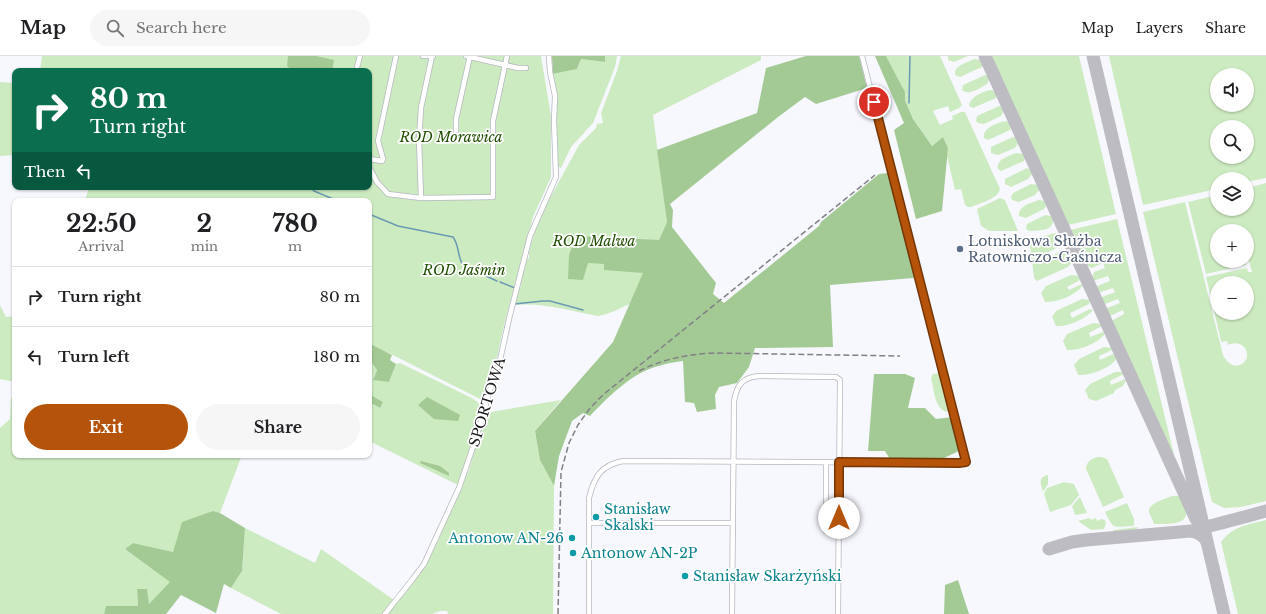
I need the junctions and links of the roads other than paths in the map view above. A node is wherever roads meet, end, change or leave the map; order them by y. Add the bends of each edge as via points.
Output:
1 (360, 56) edge
2 (396, 56) edge
3 (422, 56) edge
4 (432, 56) edge
5 (469, 56) edge
6 (507, 56) edge
7 (549, 56) edge
8 (862, 56) edge
9 (506, 65) junction
10 (357, 68) edge
11 (526, 68) dead end
12 (456, 135) dead end
13 (372, 159) edge
14 (372, 173) edge
15 (421, 198) junction
16 (733, 462) junction
17 (826, 462) junction
18 (839, 462) junction
19 (589, 523) junction
20 (733, 523) junction
21 (826, 531) dead end
22 (385, 614) edge
23 (588, 614) edge
24 (732, 614) edge
25 (838, 614) edge

1 - 10 street
2 - 13 street via 378,141 383,159 382,161
3 - 4 street
4 - 15 street via 421,108
5 - 9 street
5 - 12 street via 456,118
6 - 9 street
7 - 22 street, SPORTOWA via 555,96 556,177 530,236 500,360 459,488 424,564
8 - 18 street via 966,462
9 - 11 street
9 - 15 street via 493,121 493,197
14 - 15 street via 388,194
16 - 17 street
16 - 18 street via 735,391 751,376 836,376 841,386
16 - 19 street via 623,461 612,464 601,471 594,480 589,498
16 - 20 street
17 - 18 street
17 - 21 street
18 - 25 street
19 - 20 street
19 - 23 street
20 - 24 street

